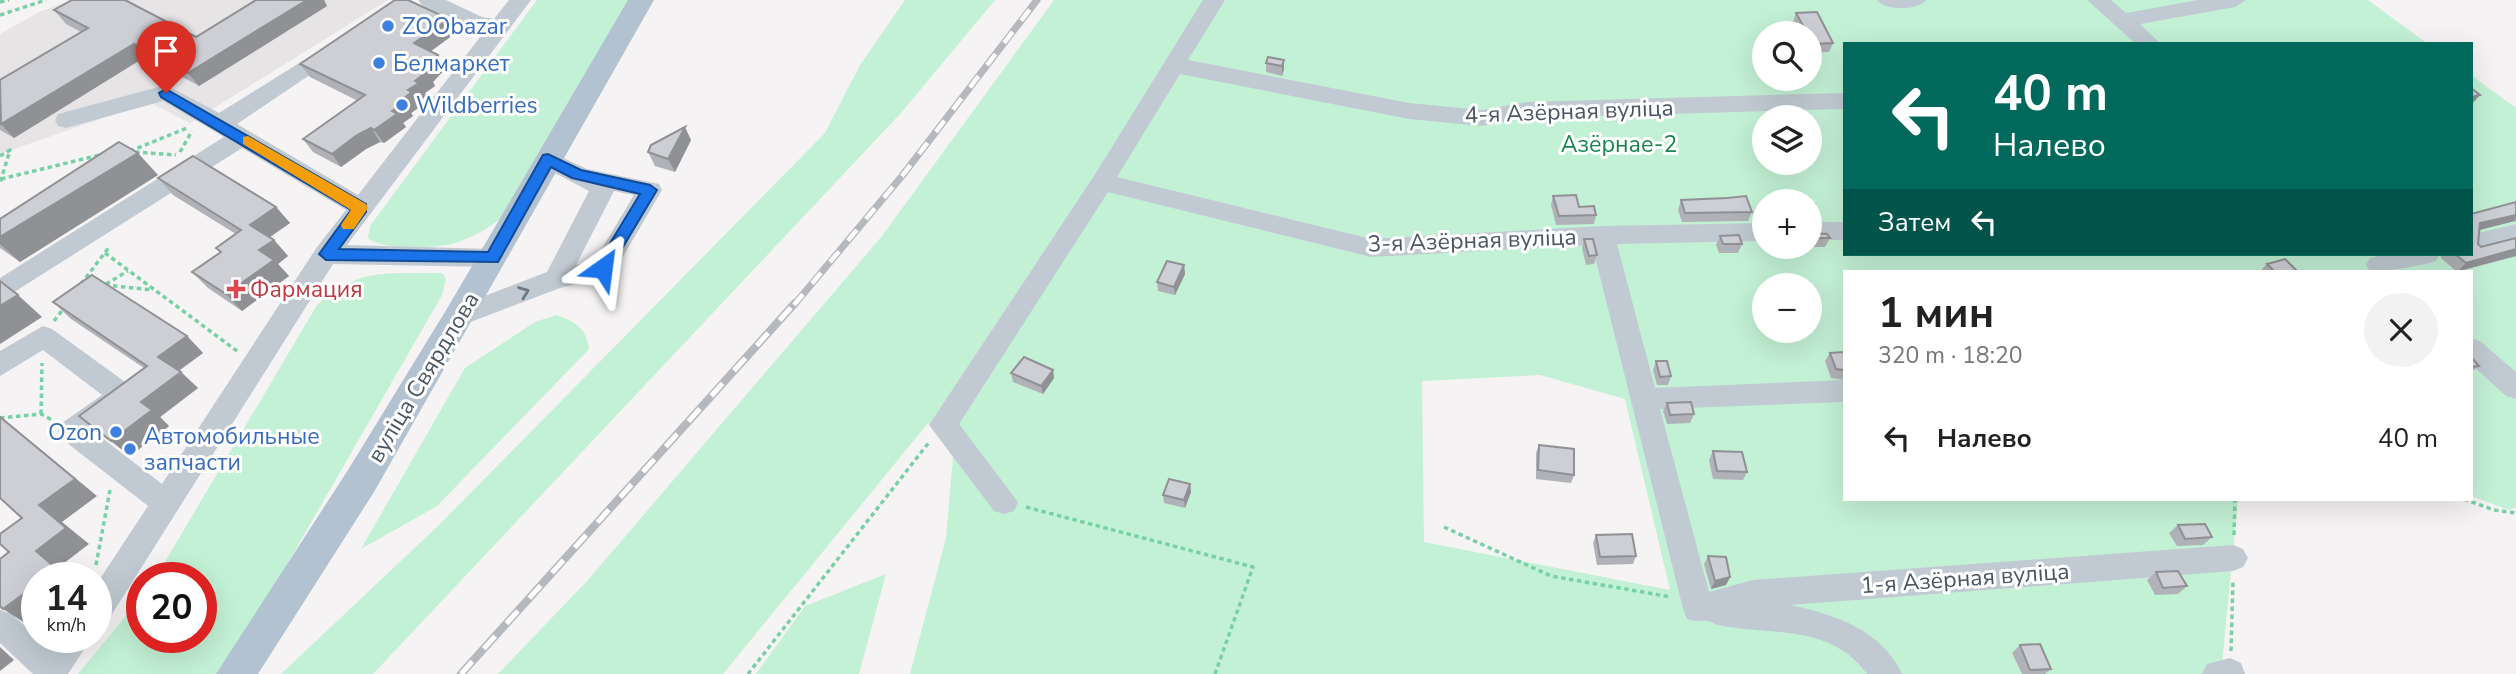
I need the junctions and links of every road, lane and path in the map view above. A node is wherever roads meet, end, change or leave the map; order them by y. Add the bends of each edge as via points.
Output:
1 (9, 0) edge
2 (46, 0) edge
3 (429, 0) edge
4 (520, 0) edge
5 (641, 0) edge
6 (1214, 0) edge
7 (1888, 0) edge
8 (1915, 0) edge
9 (2098, 0) edge
10 (2235, 0) edge
11 (0, 2) edge
12 (0, 15) edge
13 (2125, 20) junction
14 (500, 26) junction
15 (352, 36) edge
16 (2148, 42) edge
17 (1173, 65) junction
18 (1843, 101) edge
19 (66, 120) dead end
20 (220, 124) junction
21 (241, 137) junction
22 (117, 151) edge
23 (178, 155) junction
24 (0, 156) edge
25 (185, 156) dead end
26 (548, 159) junction
27 (174, 164) edge
28 (577, 174) junction
29 (1, 181) edge
30 (1102, 182) junction
31 (360, 208) junction
32 (1822, 231) edge
33 (1843, 231) edge
34 (1752, 232) edge
35 (2516, 233) edge
36 (1602, 235) junction
37 (84, 237) junction
38 (2473, 244) edge
39 (326, 254) junction
40 (2416, 256) edge
41 (493, 258) junction
42 (2377, 263) edge
43 (128, 271) junction
44 (556, 279) junction
45 (105, 285) junction
46 (80, 286) edge
47 (155, 290) junction
48 (0, 291) edge
49 (460, 316) junction
50 (43, 336) junction
51 (2473, 350) edge
52 (239, 352) dead end
53 (0, 365) edge
54 (2516, 388) edge
55 (1843, 391) edge
56 (1646, 399) junction
57 (41, 414) junction
58 (0, 418) edge
59 (943, 425) junction
60 (72, 431) junction
61 (116, 464) junction
62 (2235, 501) edge
63 (2469, 501) edge
64 (1004, 502) joint
65 (167, 504) junction
66 (2516, 513) edge
67 (1444, 527) dead end
68 (2233, 558) junction
69 (96, 562) edge
70 (112, 588) edge
71 (1698, 609) junction
72 (0, 624) edge
73 (65, 653) edge
74 (51, 672) edge
75 (2224, 673) edge
76 (236, 674) edge
77 (748, 674) edge
78 (1215, 674) edge
79 (1886, 674) edge

1 - 11 path
2 - 12 path
3 - 14 street via 478,24
4 - 14 street
5 - 26 main road, вуліца Свярдлова
6 - 17 street
7 - 8 street
9 - 13 street
10 - 13 street
13 - 16 street
14 - 31 street
15 - 20 street
17 - 18 street, 4-я Азёрная вуліца via 1409,111 1482,118 1527,110
17 - 30 street
19 - 20 street via 166,93
20 - 21 street
21 - 31 street
21 - 37 street
22 - 29 path
23 - 23 path via 196,124 130,152 154,153
23 - 25 path
23 - 27 path
24 - 29 path via 10,150
26 - 28 street
26 - 41 main road, вуліца Свярдлова
28 - 44 street via 603,188
28 - 44 street via 650,190 603,268
30 - 36 street, 3-я Азёрная вуліца via 1371,248
30 - 59 street
31 - 39 street
32 - 33 street
34 - 36 street, 3-я Азёрная вуліца
35 - 38 street
36 - 56 street
37 - 43 path
37 - 48 street
39 - 41 street
39 - 65 street
40 - 42 street
41 - 49 main road, вуліца Свярдлова
43 - 45 path
43 - 47 path
49 -> 44 street
45 - 46 path
45 - 47 path
47 - 52 path
49 - 76 main road, вуліца Свярдлова via 361,481
50 - 53 street
50 - 57 path
50 - 60 street via 122,394
51 - 54 street
55 - 56 street
56 - 71 street
57 - 58 path
57 - 60 path
59 - 64 street
59 - 77 path
60 - 61 street
61 - 65 street
61 - 69 path
62 - 68 path
63 - 66 path
64 - 78 path via 1253,567
65 - 70 street
67 - 71 path via 1551,576 1676,598
68 - 71 street, 1-я Азёрная вуліца via 1754,594
68 - 75 path
71 - 79 street via 1746,612 1815,625 1852,640 1878,661
72 - 74 street
73 - 74 street

